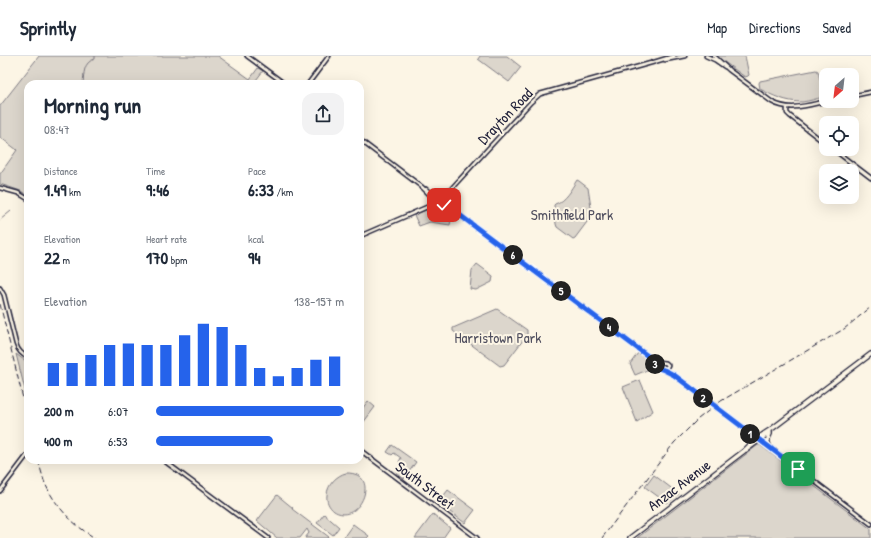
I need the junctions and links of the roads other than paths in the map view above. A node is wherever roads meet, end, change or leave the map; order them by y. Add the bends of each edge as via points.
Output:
1 (247, 56) edge
2 (329, 56) edge
3 (674, 56) edge
4 (685, 56) edge
5 (705, 56) edge
6 (714, 56) edge
7 (660, 61) junction
8 (729, 70) junction
9 (280, 80) edge
10 (311, 80) edge
11 (871, 92) edge
12 (859, 95) edge
13 (819, 103) edge
14 (787, 107) junction
15 (819, 139) edge
16 (364, 143) edge
17 (842, 156) edge
18 (871, 178) edge
19 (422, 187) junction
20 (0, 188) edge
21 (24, 196) edge
22 (441, 199) junction
23 (436, 201) junction
24 (439, 204) junction
25 (427, 207) junction
26 (449, 207) junction
27 (364, 234) edge
28 (0, 288) edge
29 (871, 354) edge
30 (24, 355) edge
31 (649, 357) junction
32 (659, 362) junction
33 (656, 365) junction
34 (668, 367) junction
35 (662, 369) junction
36 (674, 375) junction
37 (772, 430) junction
38 (759, 440) junction
39 (770, 448) junction
40 (364, 453) edge
41 (24, 459) edge
42 (168, 464) edge
43 (0, 491) edge
44 (871, 524) edge
45 (268, 538) edge
46 (477, 538) edge
47 (630, 538) edge

1 - 9 street
2 - 10 street
3 - 7 street, Drayton Road
4 - 7 street, Drayton Road
5 - 8 street
6 - 8 street
7 - 22 street, Drayton Road via 540,94
8 - 14 street via 772,102
11 - 12 street
13 - 14 street
14 - 15 street via 790,116
16 - 19 street
17 - 18 street
19 - 22 street
19 - 23 street
20 - 21 street
22 - 23 street
22 - 24 street via 442,203
22 - 26 street
23 - 24 street
23 - 25 street
24 - 25 street
24 - 26 street
25 - 27 street
26 - 31 street
28 - 30 street via 16,344
29 - 37 highway, Anzac Avenue
31 - 32 street
31 - 33 street
32 - 33 street
32 - 34 street via 666,363
33 - 35 street
34 - 35 street
34 - 36 street
35 - 36 street
36 - 38 street
37 - 38 highway, Anzac Avenue
37 - 39 highway via 767,440
38 - 39 street
38 - 47 highway, Anzac Avenue
39 - 44 street
40 - 46 street, South Street
41 - 43 street
42 - 45 street

